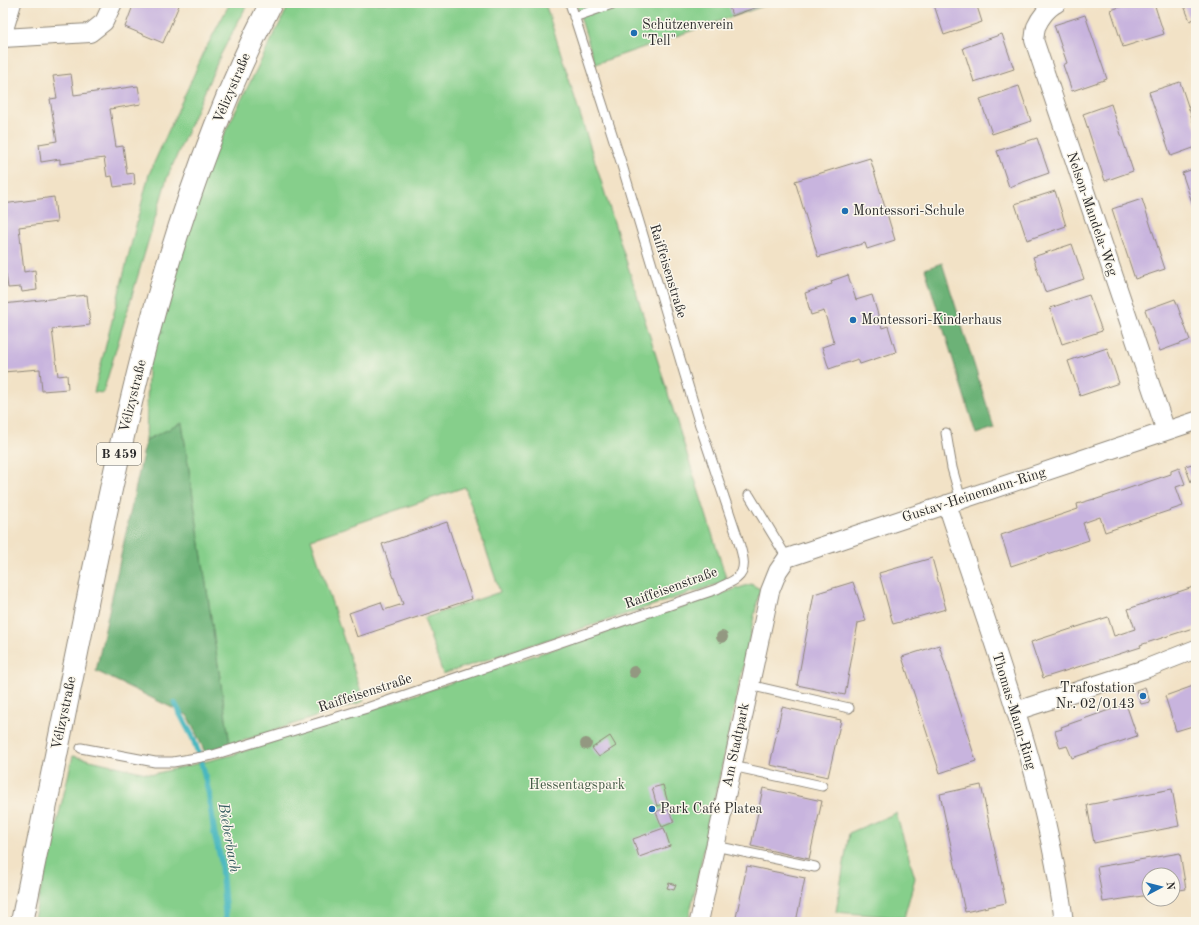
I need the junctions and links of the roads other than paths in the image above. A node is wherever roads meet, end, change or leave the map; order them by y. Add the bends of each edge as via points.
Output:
1 (12, 3) edge
2 (114, 3) edge
3 (271, 3) edge
4 (570, 3) edge
5 (615, 3) edge
6 (1057, 3) edge
7 (574, 17) junction
8 (3, 33) edge
9 (3, 38) edge
10 (1196, 421) edge
11 (1166, 431) junction
12 (946, 433) dead end
13 (748, 495) dead end
14 (954, 502) junction
15 (786, 558) junction
16 (1196, 649) edge
17 (749, 684) junction
18 (849, 708) dead end
19 (1016, 711) junction
20 (81, 748) dead end
21 (732, 766) junction
22 (822, 786) dead end
23 (715, 846) junction
24 (815, 866) dead end
25 (22, 922) edge
26 (699, 922) edge
27 (1064, 922) edge

1 - 8 street
2 - 9 street via 104,22 90,33
3 - 25 main road, Vélizystraße / B 459 via 231,89 204,156 164,276 132,394
4 - 7 lane, Raiffeisenstraße
5 - 7 lane
6 - 11 street, Nelson-Mandela-Weg via 1041,18 1036,27 1034,40
7 - 20 lane, Raiffeisenstraße via 621,162 699,422 738,539 743,557 743,570 737,578 717,589 367,708 213,755 173,762 155,762
10 - 11 street, Gustav-Heinemann-Ring
11 - 14 street, Gustav-Heinemann-Ring
12 - 14 lane
13 - 15 lane
14 - 15 street, Gustav-Heinemann-Ring
14 - 19 street, Thomas-Mann-Ring
15 - 17 street, Am Stadtpark via 770,591
16 - 19 street via 1145,669
17 - 18 lane
17 - 21 street, Am Stadtpark
19 - 27 street, Thomas-Mann-Ring via 1054,861
21 - 22 lane
21 - 23 street, Am Stadtpark
23 - 24 lane
23 - 26 street, Am Stadtpark

